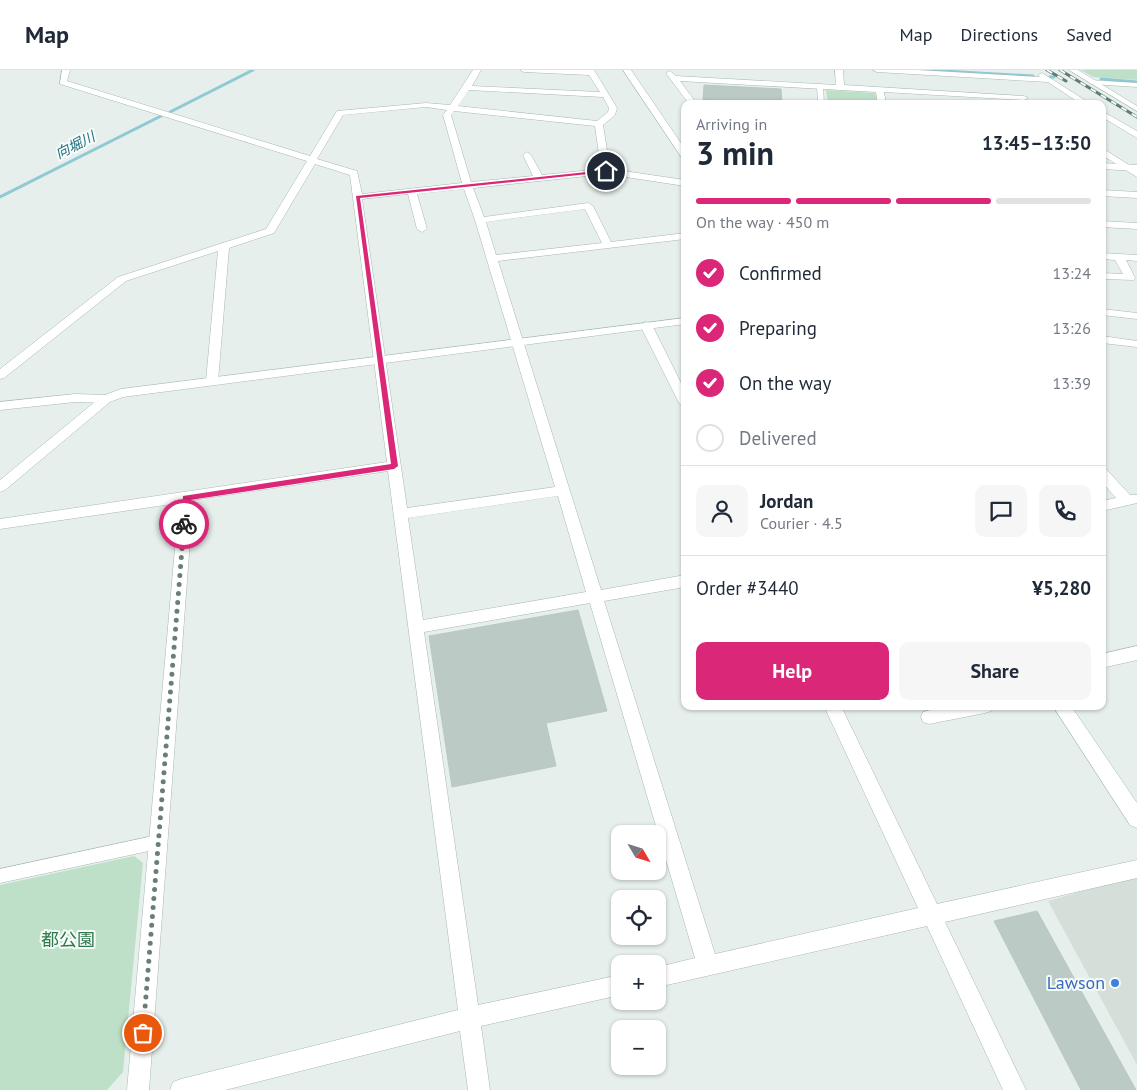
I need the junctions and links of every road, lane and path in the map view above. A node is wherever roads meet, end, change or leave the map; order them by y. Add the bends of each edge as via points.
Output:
1 (66, 70) edge
2 (477, 70) edge
3 (524, 70) edge
4 (627, 70) edge
5 (668, 70) edge
6 (839, 70) edge
7 (877, 70) edge
8 (1034, 70) edge
9 (1073, 70) edge
10 (591, 71) edge
11 (908, 71) edge
12 (990, 76) junction
13 (673, 78) junction
14 (1049, 80) junction
15 (1092, 82) junction
16 (1137, 85) edge
17 (820, 86) junction
18 (840, 87) junction
19 (467, 88) junction
20 (879, 89) junction
21 (604, 95) junction
22 (1024, 98) junction
23 (689, 100) edge
24 (821, 100) edge
25 (881, 100) edge
26 (1027, 100) edge
27 (1081, 100) edge
28 (451, 108) junction
29 (1137, 109) edge
30 (1106, 116) edge
31 (599, 124) junction
32 (1137, 135) edge
33 (681, 143) edge
34 (1106, 153) edge
35 (527, 155) dead end
36 (312, 159) junction
37 (1106, 166) edge
38 (1132, 168) edge
39 (606, 171) junction
40 (1137, 174) edge
41 (539, 178) junction
42 (681, 183) edge
43 (467, 185) junction
44 (412, 191) junction
45 (1106, 193) edge
46 (1137, 195) edge
47 (358, 197) junction
48 (480, 220) junction
49 (1106, 224) edge
50 (1137, 226) edge
51 (422, 229) dead end
52 (681, 237) edge
53 (224, 246) junction
54 (608, 246) junction
55 (1106, 256) edge
56 (1120, 257) junction
57 (1137, 258) edge
58 (492, 259) junction
59 (1106, 276) edge
60 (1133, 278) edge
61 (1106, 312) edge
62 (1137, 316) edge
63 (681, 321) edge
64 (646, 326) junction
65 (1106, 340) edge
66 (517, 343) junction
67 (1137, 344) edge
68 (380, 361) junction
69 (0, 375) edge
70 (212, 381) junction
71 (681, 386) edge
72 (106, 399) junction
73 (0, 406) edge
74 (394, 466) junction
75 (1106, 477) edge
76 (0, 487) edge
77 (562, 491) junction
78 (186, 498) junction
79 (1132, 500) edge
80 (1106, 505) edge
81 (402, 514) junction
82 (0, 524) edge
83 (681, 582) edge
84 (596, 596) junction
85 (418, 627) junction
86 (1137, 653) edge
87 (1106, 660) edge
88 (834, 710) edge
89 (965, 710) edge
90 (1064, 710) edge
91 (929, 717) dead end
92 (1137, 819) edge
93 (158, 842) junction
94 (1137, 869) edge
95 (0, 876) edge
96 (933, 916) junction
97 (708, 966) junction
98 (666, 975) edge
99 (611, 987) edge
100 (469, 1018) junction
101 (138, 1090) edge
102 (181, 1090) edge
103 (480, 1090) edge
104 (1015, 1090) edge

1 - 36 street via 63,82
2 - 19 street
3 - 10 street
4 - 33 street
5 - 13 street
6 - 18 street
7 - 11 street
8 - 14 street
9 - 15 street
10 - 21 street
11 - 12 street
12 - 14 street
12 - 22 street
13 - 17 street
13 - 23 street
14 - 27 street
15 - 16 street
15 - 29 street
17 - 18 street
17 - 24 lane
18 - 20 street
19 - 21 street
19 - 28 street
20 - 22 street
20 - 25 street
21 - 31 street via 613,108 612,113
22 - 26 street
28 - 31 street
28 - 36 street via 426,105 344,112
28 - 43 street via 447,114
30 - 32 street
31 - 39 street
34 - 38 street
35 - 41 street
36 - 47 street via 354,173
36 - 53 street via 270,230
37 - 38 street
38 - 40 street
39 - 41 street
39 - 42 street
41 - 43 street
43 - 44 street
43 - 48 street
44 - 47 street
44 - 51 street
45 - 46 street
47 - 68 street
48 - 54 street via 588,206
48 - 58 street
49 - 50 street
52 - 54 street
53 - 69 street via 122,279
53 - 70 street
54 - 58 street
55 - 56 street
56 - 57 street
56 - 60 street
58 - 66 street
59 - 60 street
61 - 62 street
63 - 64 street
64 - 66 street
64 - 71 street
65 - 67 street
66 - 68 street
66 - 77 street
68 - 70 street
68 - 74 street
70 - 72 street
72 - 73 street via 75,398
72 - 76 street
74 - 78 street
74 - 81 street
75 - 79 street
77 - 81 street
77 - 84 street
78 - 82 street
78 - 93 street
79 - 80 street
81 - 85 street
83 - 84 street
84 - 85 street
84 - 97 street
85 - 100 street
86 - 87 street
88 - 96 street
89 - 91 street
90 - 92 street
93 - 95 lane
93 - 101 street
94 - 96 street
96 - 97 street
96 - 104 street
97 - 98 street
99 - 100 street
100 - 102 street
100 - 103 street

